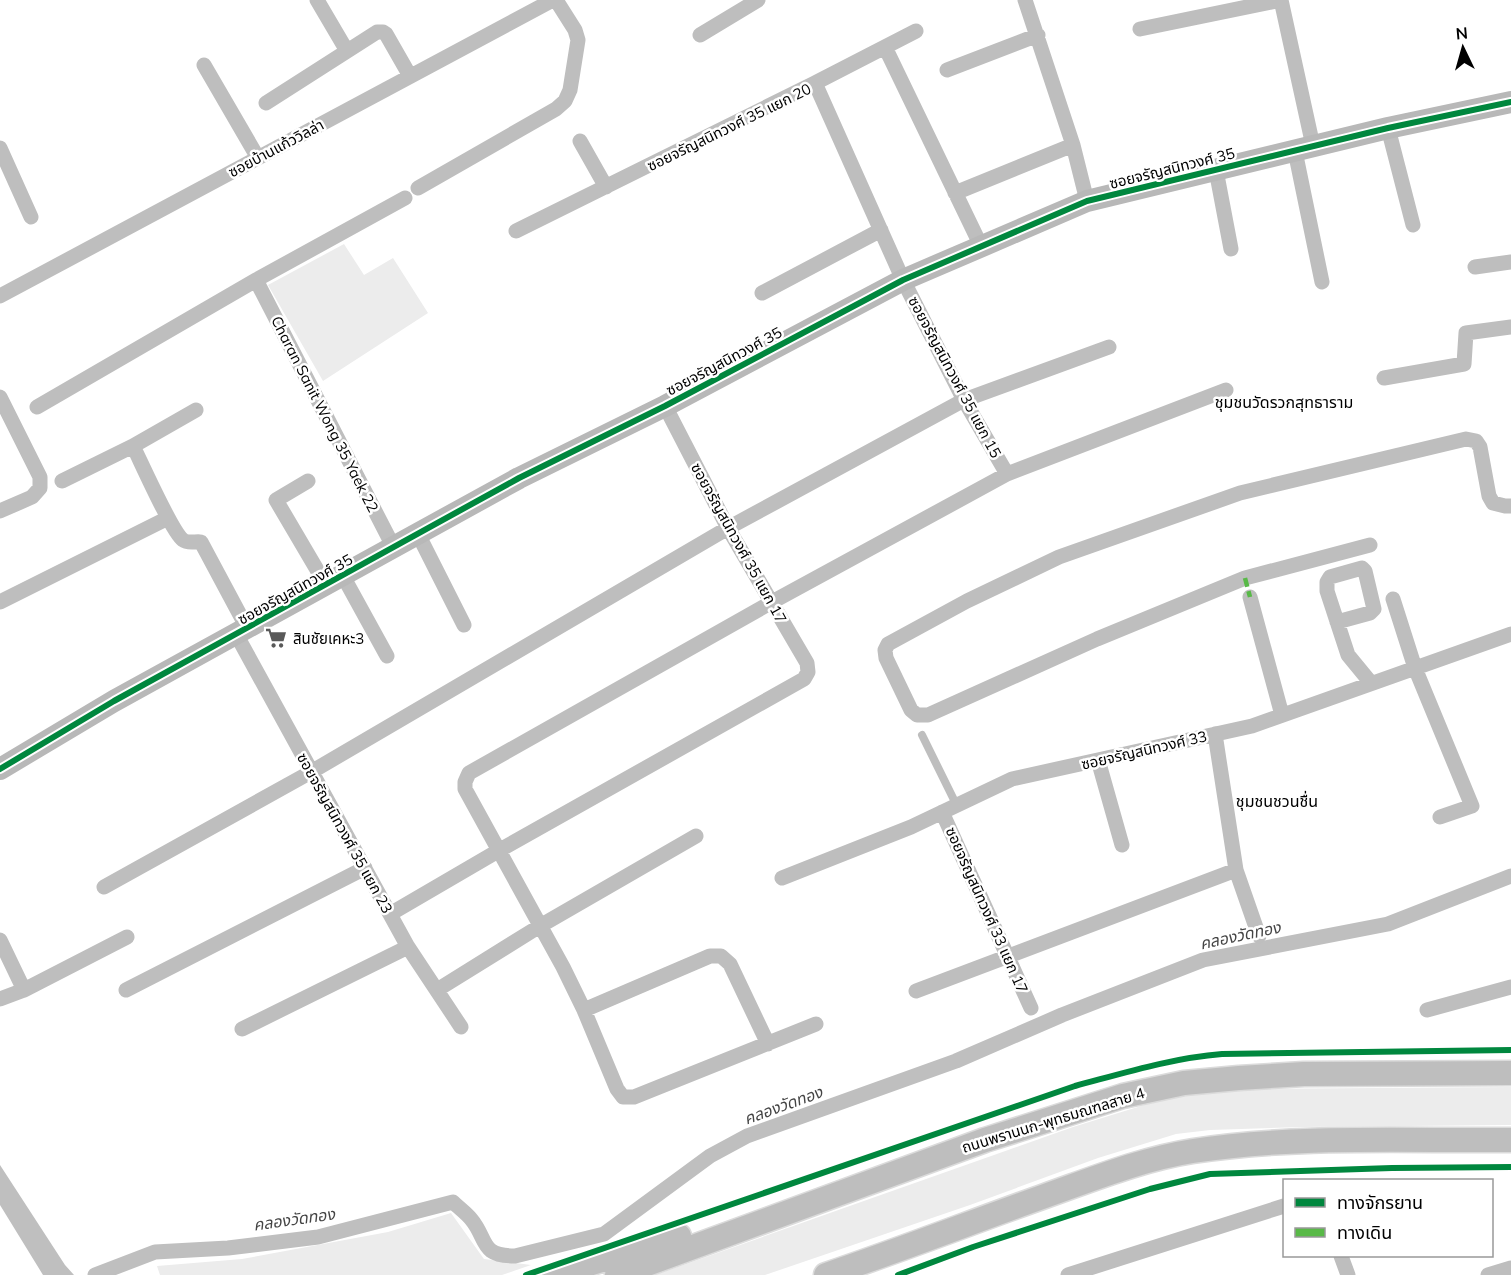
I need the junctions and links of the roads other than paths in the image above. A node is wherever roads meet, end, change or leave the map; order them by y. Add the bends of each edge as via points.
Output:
1 (317, 0) edge
2 (554, 0) edge
3 (758, 0) edge
4 (1025, 0) edge
5 (1281, 0) edge
6 (1140, 29) dead end
7 (916, 31) dead end
8 (1038, 34) junction
9 (700, 35) dead end
10 (885, 47) junction
11 (347, 51) junction
12 (204, 65) dead end
13 (947, 70) dead end
14 (410, 76) junction
15 (815, 83) junction
16 (1511, 102) edge
17 (266, 103) dead end
18 (1388, 128) junction
19 (580, 141) dead end
20 (1073, 144) junction
21 (0, 148) edge
22 (1304, 148) junction
23 (258, 158) junction
24 (1216, 170) junction
25 (606, 187) junction
26 (418, 188) dead end
27 (955, 194) junction
28 (405, 198) dead end
29 (1087, 201) junction
30 (31, 217) dead end
31 (1413, 225) dead end
32 (881, 230) junction
33 (516, 231) dead end
34 (981, 246) junction
35 (1231, 249) dead end
36 (1511, 262) edge
37 (1475, 267) dead end
38 (256, 280) junction
39 (903, 280) junction
40 (1322, 282) dead end
41 (762, 293) dead end
42 (0, 296) edge
43 (1511, 327) edge
44 (1109, 347) dead end
45 (1384, 378) dead end
46 (1226, 390) dead end
47 (0, 397) edge
48 (964, 400) junction
49 (664, 406) junction
50 (37, 407) dead end
51 (196, 410) dead end
52 (6, 423) edge
53 (133, 446) junction
54 (1007, 474) junction
55 (62, 481) dead end
56 (308, 481) dead end
57 (1511, 506) edge
58 (0, 512) edge
59 (168, 518) junction
60 (728, 528) junction
61 (418, 534) junction
62 (1370, 544) dead end
63 (394, 548) junction
64 (335, 581) junction
65 (1250, 597) dead end
66 (1393, 598) dead end
67 (0, 602) edge
68 (772, 602) junction
69 (1337, 622) dead end
70 (464, 625) dead end
71 (242, 631) junction
72 (1511, 634) edge
73 (387, 656) dead end
74 (1415, 668) junction
75 (1371, 683) junction
76 (1282, 715) junction
77 (1215, 734) junction
78 (922, 735) dead end
79 (1098, 760) junction
80 (0, 769) edge
81 (311, 772) junction
82 (957, 806) junction
83 (942, 812) junction
84 (1440, 817) dead end
85 (696, 836) dead end
86 (1122, 845) dead end
87 (498, 851) junction
88 (365, 868) junction
89 (1236, 870) junction
90 (782, 878) dead end
91 (104, 886) dead end
92 (390, 914) junction
93 (540, 926) junction
94 (1259, 936) dead end
95 (127, 937) dead end
96 (0, 940) edge
97 (408, 947) junction
98 (1008, 956) junction
99 (1511, 987) edge
100 (24, 990) junction
101 (126, 990) dead end
102 (436, 990) junction
103 (916, 991) dead end
104 (0, 999) edge
105 (1031, 1008) dead end
106 (584, 1010) junction
107 (1427, 1010) dead end
108 (816, 1024) dead end
109 (461, 1027) dead end
110 (242, 1029) dead end
111 (768, 1044) junction
112 (1511, 1073) edge
113 (1511, 1140) edge
114 (835, 1193) junction
115 (1283, 1206) edge
116 (1341, 1257) edge
117 (858, 1264) junction
118 (1511, 1268) edge
119 (553, 1275) edge
120 (616, 1275) edge
121 (826, 1275) edge
122 (834, 1275) edge
123 (1068, 1275) edge
124 (1348, 1275) edge
125 (1488, 1275) edge

1 - 11 street
2 - 14 street, ซอยบ้านแก้ววิลล่า
2 - 26 street via 578,40 565,101
3 - 9 street
4 - 8 street
5 - 6 street
5 - 22 street
7 - 10 street
8 - 13 street
8 - 20 street
10 - 15 street
10 - 27 street
11 - 14 street via 383,32
11 - 17 street
12 - 23 street
14 - 23 street, ซอยบ้านแก้ววิลล่า
15 - 25 street, ซอยจรัญสนิทวงศ์ 35 แยก 20
15 - 32 street, ซอยจรัญสนิทวงศ์ 35 แยก 20
16 - 18 street, ซอยจรัญสนิทวงศ์ 35
18 - 22 street, ซอยจรัญสนิทวงศ์ 35
18 - 31 street
19 - 25 street
20 - 27 street
20 - 29 street
21 - 30 street
22 - 24 street, ซอยจรัญสนิทวงศ์ 35
22 - 40 street
23 - 42 street, ซอยบ้านแก้ววิลล่า
24 - 29 street, ซอยจรัญสนิทวงศ์ 35
24 - 35 street
25 - 33 street, ซอยจรัญสนิทวงศ์ 35 แยก 20
27 - 34 street
28 - 38 street
29 - 34 street, ซอยจรัญสนิทวงศ์ 35
32 - 39 street, ซอยจรัญสนิทวงศ์ 35 แยก 20
32 - 41 street
34 - 39 street, ซอยจรัญสนิทวงศ์ 35
36 - 37 street
38 - 50 street
38 - 63 street, Charan Sanit Wong 35 Yaek 22
39 - 48 street, ซอยจรัญสนิทวงศ์ 35 แยก 15
39 - 49 street, ซอยจรัญสนิทวงศ์ 35
43 - 45 street via 1466,333 1464,364
44 - 48 street
46 - 54 street
47 - 52 street
48 - 54 street, ซอยจรัญสนิทวงศ์ 35 แยก 15
48 - 60 street
49 - 60 street, ซอยจรัญสนิทวงศ์ 35 แยก 17
49 - 61 street, ซอยจรัญสนิทวงศ์ 35 via 519,478
51 - 53 street
52 - 58 street via 40,477 40,488 32,497
53 - 55 street
53 - 59 street
54 - 68 street
56 - 64 street via 276,500
57 - 62 street via 1493,503 1480,447 1476,441 1466,439 1240,493 1059,557 888,644 886,658 911,710 917,715 928,715 1097,639 1245,579
59 - 67 street
59 - 71 street, ซอยจรัญสนิทวงศ์ 35 แยก 23 via 183,541 201,542
60 - 68 street, ซอยจรัญสนิทวงศ์ 35 แยก 17
60 - 81 street
61 - 63 street, ซอยจรัญสนิทวงศ์ 35
61 - 70 street
63 - 64 street, ซอยจรัญสนิทวงศ์ 35
64 - 71 street, ซอยจรัญสนิทวงศ์ 35
64 - 73 street
65 - 76 street
66 - 74 street
68 - 87 street via 469,773 465,789
68 - 87 street, ซอยจรัญสนิทวงศ์ 35 แยก 17 via 807,663 804,680
69 - 75 street via 1348,655
71 - 80 street, ซอยจรัญสนิทวงศ์ 35
71 - 81 street, ซอยจรัญสนิทวงศ์ 35 แยก 23
72 - 74 street, ซอยจรัญสนิทวงศ์ 33
74 - 75 street, ซอยจรัญสนิทวงศ์ 33
74 - 84 street via 1472,806
75 - 76 street, ซอยจรัญสนิทวงศ์ 33
76 - 77 street, ซอยจรัญสนิทวงศ์ 33
77 - 79 street, ซอยจรัญสนิทวงศ์ 33
77 - 89 street
78 - 82 lane
79 - 82 street, ซอยจรัญสนิทวงศ์ 33 via 1012,779
79 - 86 street
81 - 88 street, ซอยจรัญสนิทวงศ์ 35 แยก 23
81 - 91 street
82 - 83 street, ซอยจรัญสนิทวงศ์ 33
83 - 90 street, ซอยจรัญสนิทวงศ์ 33
83 - 98 street, ซอยจรัญสนิทวงศ์ 33 แยก 17
85 - 93 street
87 - 92 street
87 - 93 street
88 - 92 street, ซอยจรัญสนิทวงศ์ 35 แยก 23
88 - 101 street
89 - 94 street
89 - 98 street
92 - 97 street, ซอยจรัญสนิทวงศ์ 35 แยก 23
93 - 102 street
93 - 106 street
95 - 100 street
96 - 100 street
97 - 102 street, ซอยจรัญสนิทวงศ์ 35 แยก 23
97 - 110 street
98 - 103 street
98 - 105 street, ซอยจรัญสนิทวงศ์ 33 แยก 17
99 - 107 street
100 - 104 street
102 - 109 street, ซอยจรัญสนิทวงศ์ 35 แยก 23
106 - 111 street via 710,956 721,956 730,964
106 - 111 street via 623,1097 634,1097
108 - 111 street
112 - 114 main road, ถนนพรานนก-พุทธมณฑลสาย 4 via 1304,1074 1184,1083 1057,1116
113 - 117 main road via 1277,1143 1191,1151 1091,1179
114 - 119 main road
114 - 120 main road, ถนนพรานนก-พุทธมณฑลสาย 4
115 - 123 street
116 - 124 street
117 - 121 main road
117 - 122 main road
118 - 125 street

